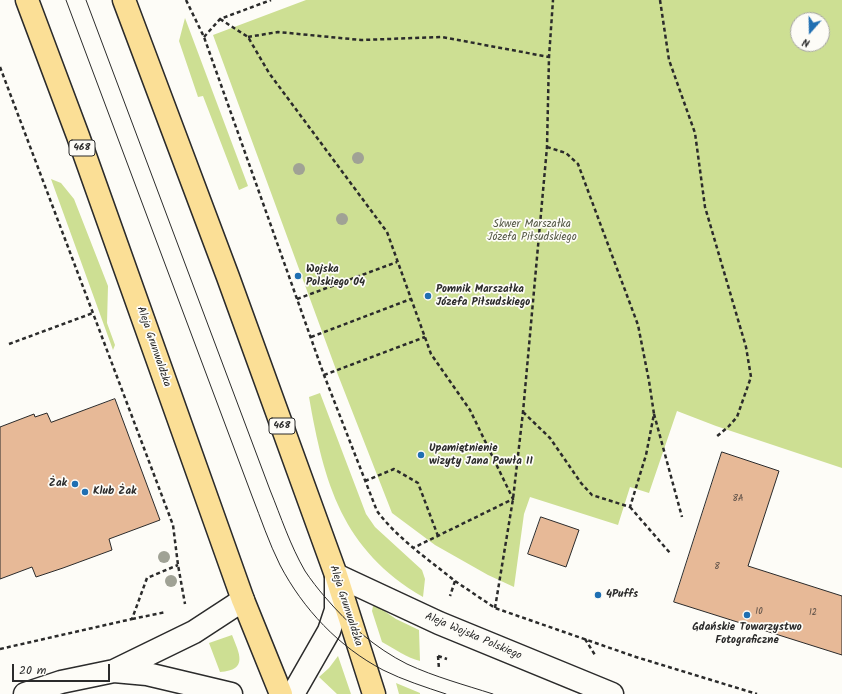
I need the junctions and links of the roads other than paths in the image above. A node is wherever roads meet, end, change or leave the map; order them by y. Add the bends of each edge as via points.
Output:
1 (27, 0) edge
2 (124, 0) edge
3 (336, 575) junction
4 (243, 600) junction
5 (114, 671) junction
6 (25, 694) edge
7 (231, 694) edge
8 (281, 694) edge
9 (293, 694) edge
10 (374, 694) edge
11 (612, 694) edge

1 - 4 main road, Aleja Grunwaldzka / 468
2 - 3 main road, Aleja Grunwaldzka / 468 via 223,262
3 - 9 street via 336,610 329,631
3 - 10 main road, Aleja Grunwaldzka / 468
3 - 11 street, Aleja Wojska Polskiego via 447,626
4 - 5 street via 194,632
4 - 8 main road, Aleja Grunwaldzka / 468
5 - 6 street via 61,682
5 - 7 street via 147,674

